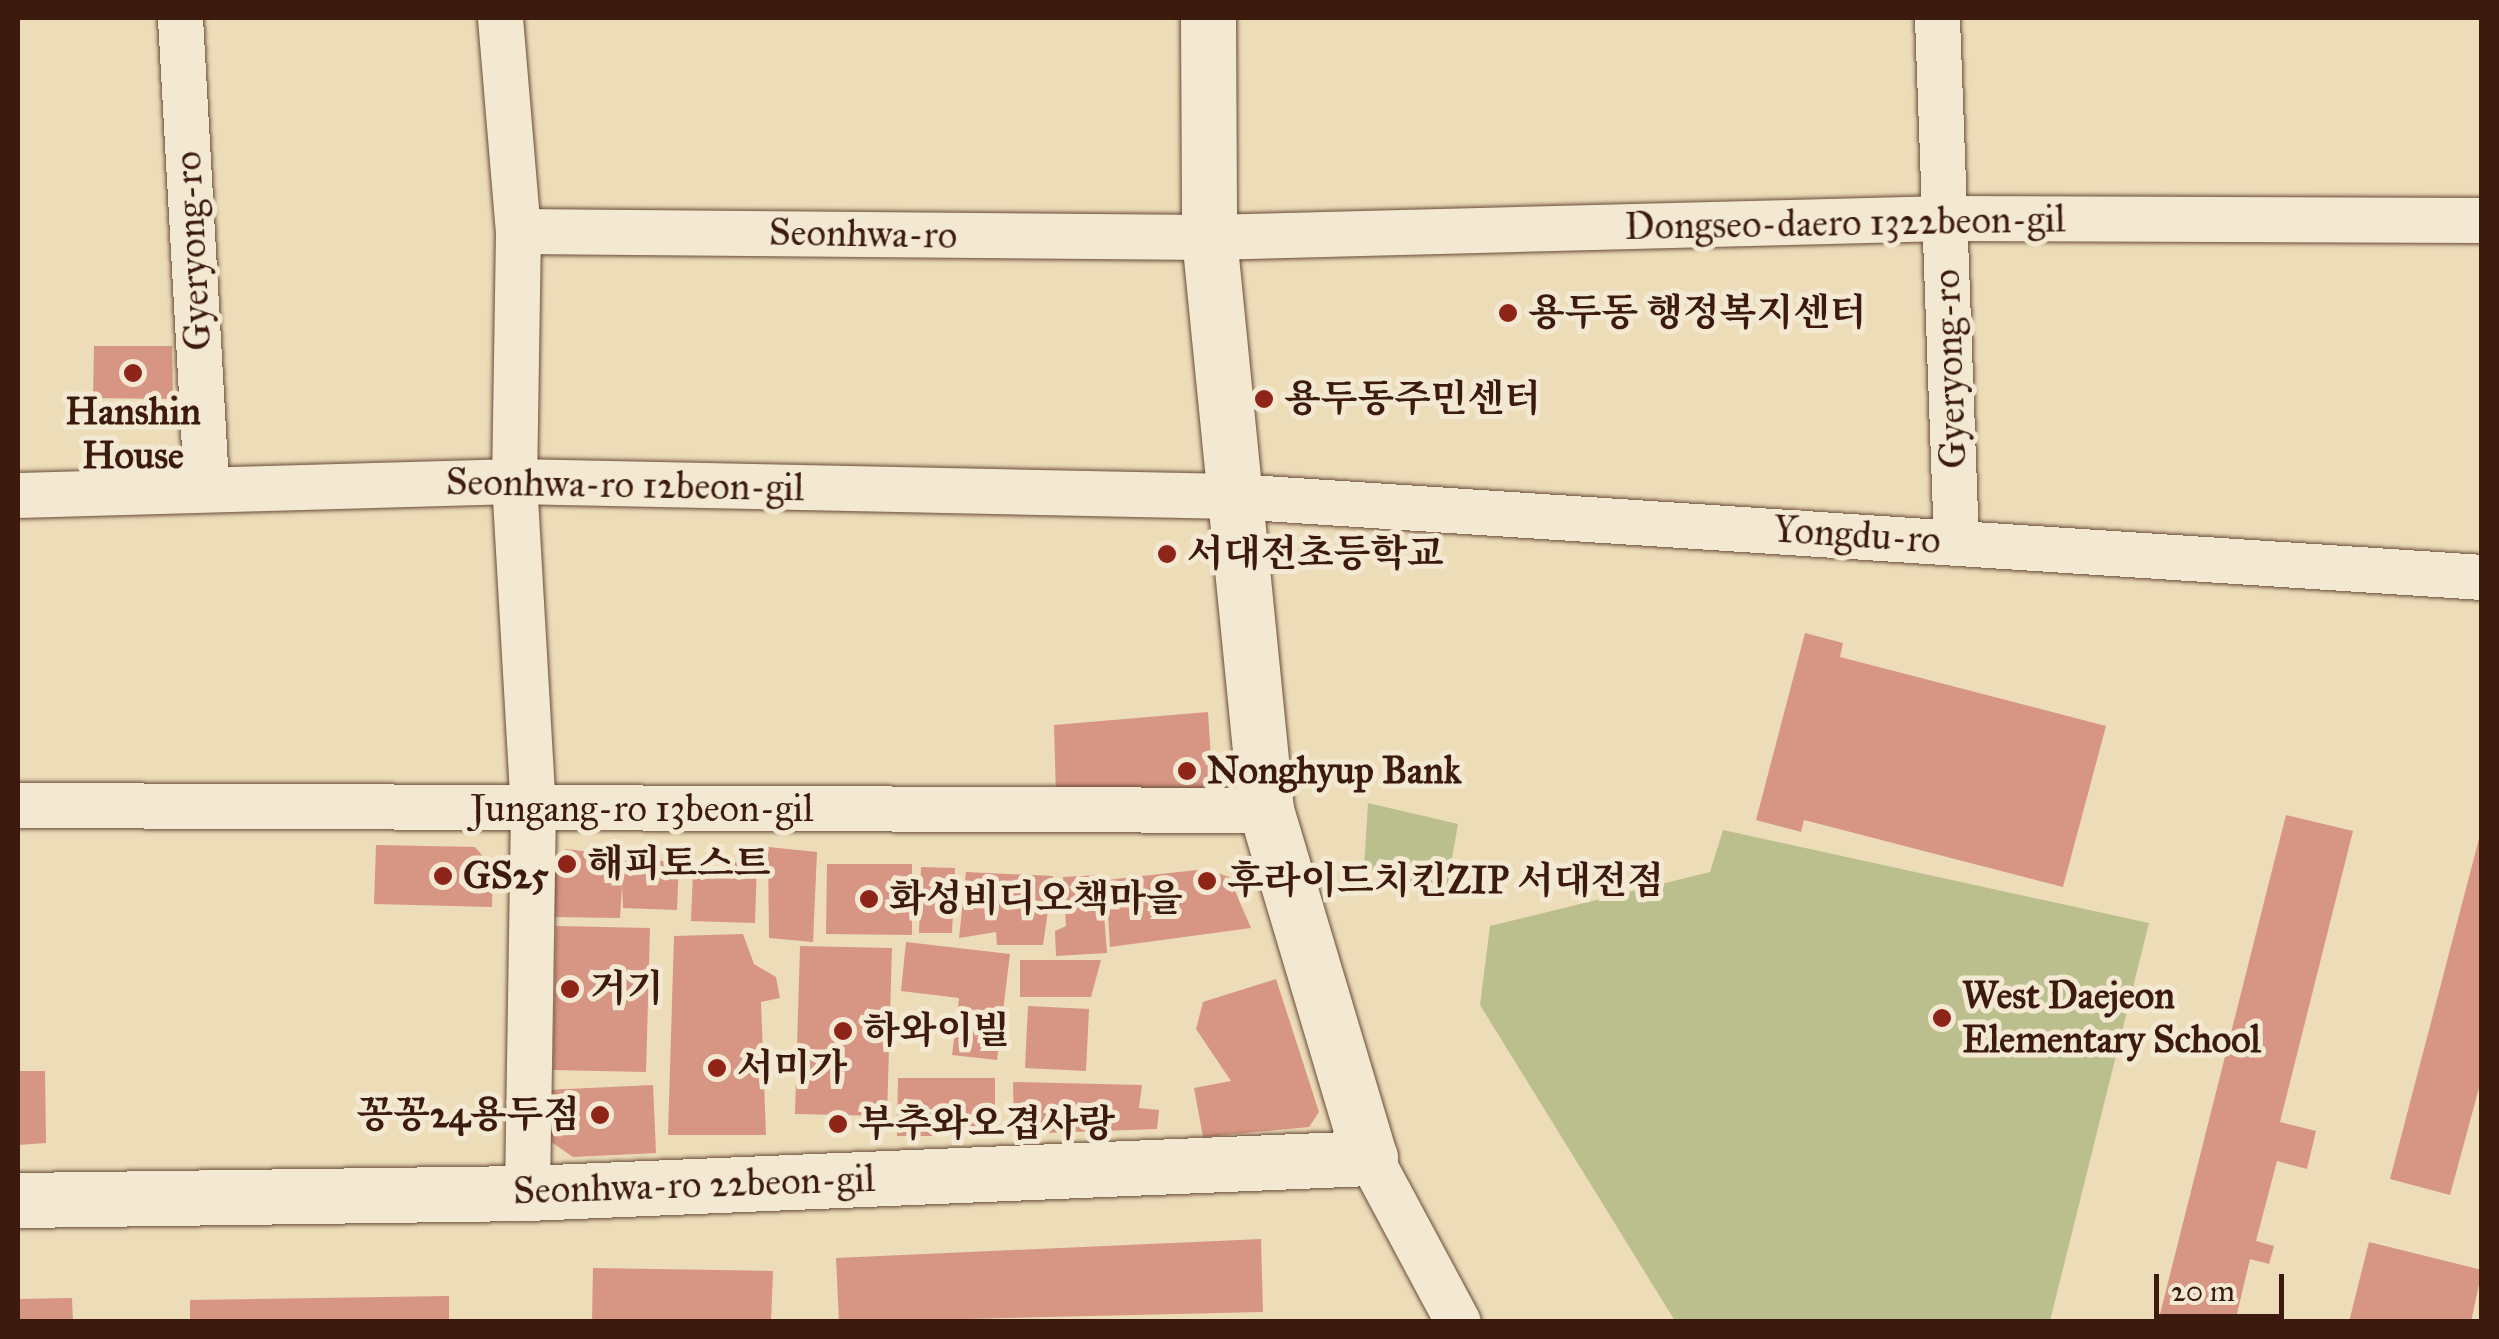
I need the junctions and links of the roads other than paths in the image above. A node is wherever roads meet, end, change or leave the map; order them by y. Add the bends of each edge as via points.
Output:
1 (180, 18) edge
2 (500, 18) edge
3 (1208, 18) edge
4 (1937, 18) edge
5 (1946, 218) junction
6 (2482, 220) edge
7 (518, 231) junction
8 (1209, 237) junction
9 (514, 481) junction
10 (206, 485) junction
11 (18, 495) edge
12 (1233, 496) junction
13 (1956, 541) junction
14 (2482, 577) edge
15 (18, 805) edge
16 (533, 809) junction
17 (1266, 810) junction
18 (1370, 1158) junction
19 (527, 1192) junction
20 (18, 1200) edge
21 (1458, 1322) edge

1 - 10 street, Gyeryong-ro
2 - 7 street
3 - 8 street
4 - 5 street, Gyeryong-ro
5 - 6 street, Dongseo-daero 1322beon-gil
5 - 8 street, Dongseo-daero 1322beon-gil
5 - 13 street, Gyeryong-ro
7 - 8 street, Seonhwa-ro
7 - 9 street
8 - 12 street
9 - 10 street, Seonhwa-ro 12beon-gil
9 - 12 street, Seonhwa-ro 12beon-gil
9 - 16 street
10 - 11 street, Seonhwa-ro 12beon-gil
12 - 13 street, Yongdu-ro
12 - 17 street
13 - 14 street, Yongdu-ro
15 - 16 street, Jungang-ro 13beon-gil
16 - 17 street, Jungang-ro 13beon-gil
16 - 19 street
17 - 18 street
18 - 19 street, Seonhwa-ro 22beon-gil
18 - 21 street
19 - 20 street, Seonhwa-ro 22beon-gil

